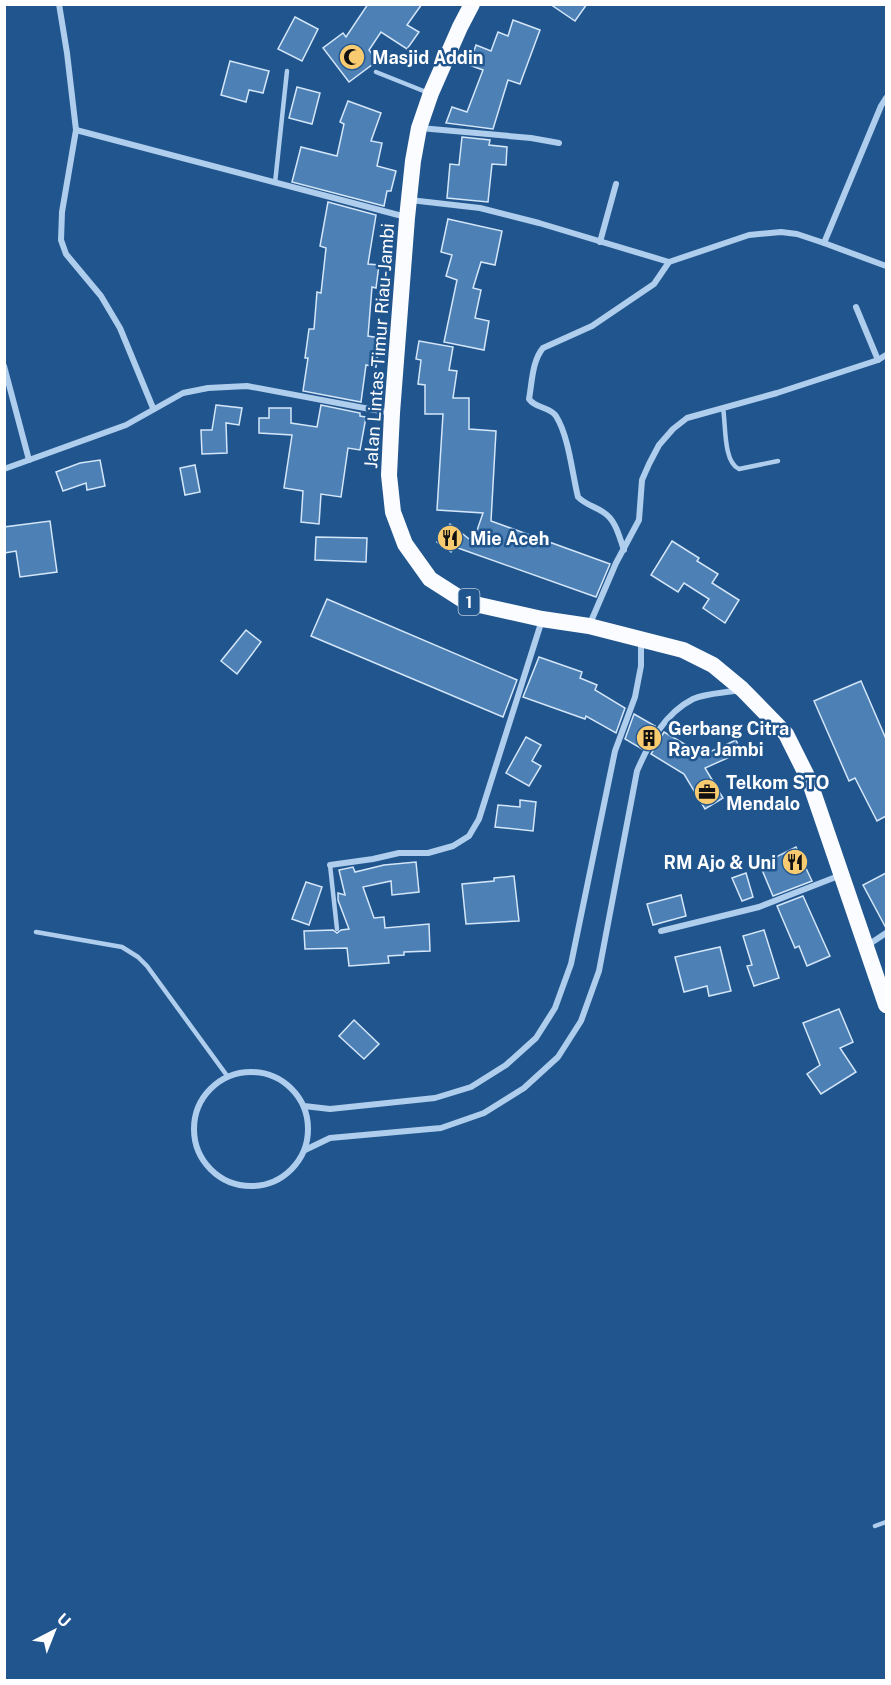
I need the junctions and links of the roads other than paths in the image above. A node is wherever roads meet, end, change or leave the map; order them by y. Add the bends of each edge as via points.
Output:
1 (59, 4) edge
2 (472, 4) edge
3 (287, 71) dead end
4 (376, 72) dead end
5 (431, 93) junction
6 (886, 98) edge
7 (419, 128) junction
8 (76, 130) junction
9 (559, 143) dead end
10 (275, 183) junction
11 (616, 184) dead end
12 (409, 200) junction
13 (407, 218) junction
14 (600, 242) junction
15 (824, 243) junction
16 (669, 262) junction
17 (886, 266) edge
18 (856, 307) dead end
19 (886, 355) edge
20 (878, 360) junction
21 (4, 366) edge
22 (153, 408) junction
23 (723, 408) junction
24 (392, 413) junction
25 (29, 460) junction
26 (778, 460) dead end
27 (4, 469) edge
28 (624, 550) junction
29 (542, 619) junction
30 (589, 626) junction
31 (641, 639) junction
32 (742, 689) junction
33 (330, 865) joint
34 (842, 875) junction
35 (337, 929) dead end
36 (661, 931) dead end
37 (36, 932) dead end
38 (886, 933) edge
39 (865, 947) junction
40 (886, 1005) edge
41 (228, 1077) junction
42 (304, 1106) junction
43 (305, 1150) junction
44 (886, 1522) edge
45 (875, 1526) dead end

1 - 8 street
2 - 5 highway, Jalan Lintas Timur Riau-Jambi / 1
3 - 10 lane
4 - 5 lane
5 - 7 highway, Jalan Lintas Timur Riau-Jambi / 1
6 - 15 street
7 - 9 street
7 - 12 highway, Jalan Lintas Timur Riau-Jambi / 1
8 - 10 street
8 - 22 street via 61,240 66,254 101,296 120,328
10 - 13 street
11 - 14 street
12 - 13 highway, Jalan Lintas Timur Riau-Jambi / 1
12 - 14 street via 480,208
13 - 24 highway, Jalan Lintas Timur Riau-Jambi / 1
14 - 16 street
15 - 16 street via 781,232 748,235
15 - 17 street
16 - 28 street via 654,284 592,326 543,348 532,376 529,399 555,415 578,497 613,520
18 - 20 street
19 - 20 street
20 - 23 street
21 - 25 street
22 - 24 street via 183,393 247,386
22 - 25 street via 126,425
23 - 26 lane via 725,440 735,467
23 - 28 street via 687,418 659,445 642,480 639,520
24 - 29 highway, Jalan Lintas Timur Riau-Jambi / 1 via 389,475 393,512 405,544 430,579 466,602
25 - 27 street
28 - 30 street
29 - 30 highway, Jalan Lintas Timur Riau-Jambi / 1
29 - 33 street via 479,819 469,836 453,846 428,853 399,853
30 - 31 highway, Jalan Lintas Timur Riau-Jambi / 1
31 - 32 highway, Jalan Lintas Timur Riau-Jambi / 1 via 683,650 713,664
31 - 42 street via 635,697 615,751 571,964 555,1008 536,1038 506,1065 471,1087 435,1098 330,1109
32 - 34 highway, Jalan Lintas Timur Riau-Jambi / 1 via 786,734 809,780
32 - 43 street via 694,698 677,709 650,740 637,771 599,971 581,1021 558,1057 524,1088 484,1113 441,1128 330,1138
33 - 35 lane
34 - 36 street via 759,907
34 - 39 highway, Jalan Lintas Timur Riau-Jambi / 1
37 - 41 lane via 122,947 138,957
38 - 39 street
39 - 40 highway, Jalan Lintas Timur Riau-Jambi / 1
41 - 42 street via 250,1072 272,1076 291,1088
41 - 43 street via 209,1089 195,1119 199,1152 211,1171 231,1183 264,1185 293,1169
42 - 43 street via 309,1128
44 - 45 lane

